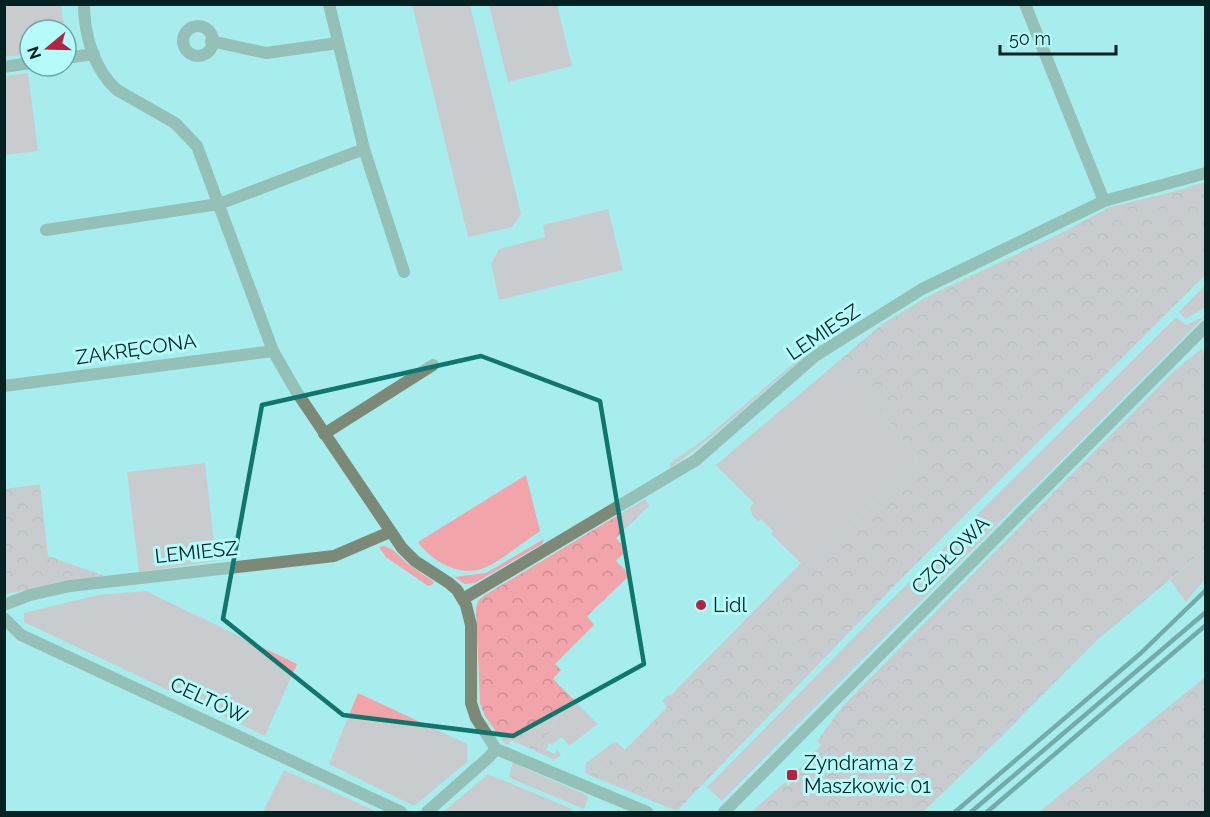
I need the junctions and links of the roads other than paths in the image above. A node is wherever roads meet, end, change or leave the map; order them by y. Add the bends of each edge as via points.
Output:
1 (84, 4) edge
2 (329, 4) edge
3 (1025, 4) edge
4 (211, 41) dead end
5 (338, 43) junction
6 (94, 54) junction
7 (78, 56) edge
8 (364, 149) junction
9 (1206, 172) edge
10 (1104, 201) junction
11 (219, 204) junction
12 (46, 230) dead end
13 (404, 272) dead end
14 (1206, 326) edge
15 (273, 351) junction
16 (433, 364) dead end
17 (4, 387) edge
18 (324, 434) junction
19 (390, 532) junction
20 (463, 599) junction
21 (4, 605) edge
22 (4, 618) edge
23 (496, 749) junction
24 (401, 813) edge
25 (426, 813) edge
26 (647, 813) edge
27 (724, 813) edge

1 - 6 street via 84,23
2 - 5 street
3 - 10 street
4 - 5 street via 266,53
5 - 8 street
6 - 7 street
6 - 11 street via 103,74 117,90 188,134 197,146
8 - 11 street
8 - 13 street
9 - 10 street, LEMIESZ
10 - 20 street, LEMIESZ via 922,289 815,356 696,460
11 - 12 street
11 - 15 street
14 - 27 street, CZOŁOWA
15 - 17 street, ZAKRĘCONA
15 - 18 street
16 - 18 street
18 - 19 street
19 - 20 street via 415,561 449,583
19 - 21 street, LEMIESZ via 334,556 70,586
20 - 23 street via 471,625 471,703
22 - 24 street, CELTÓW via 21,635
23 - 25 street
23 - 26 street

